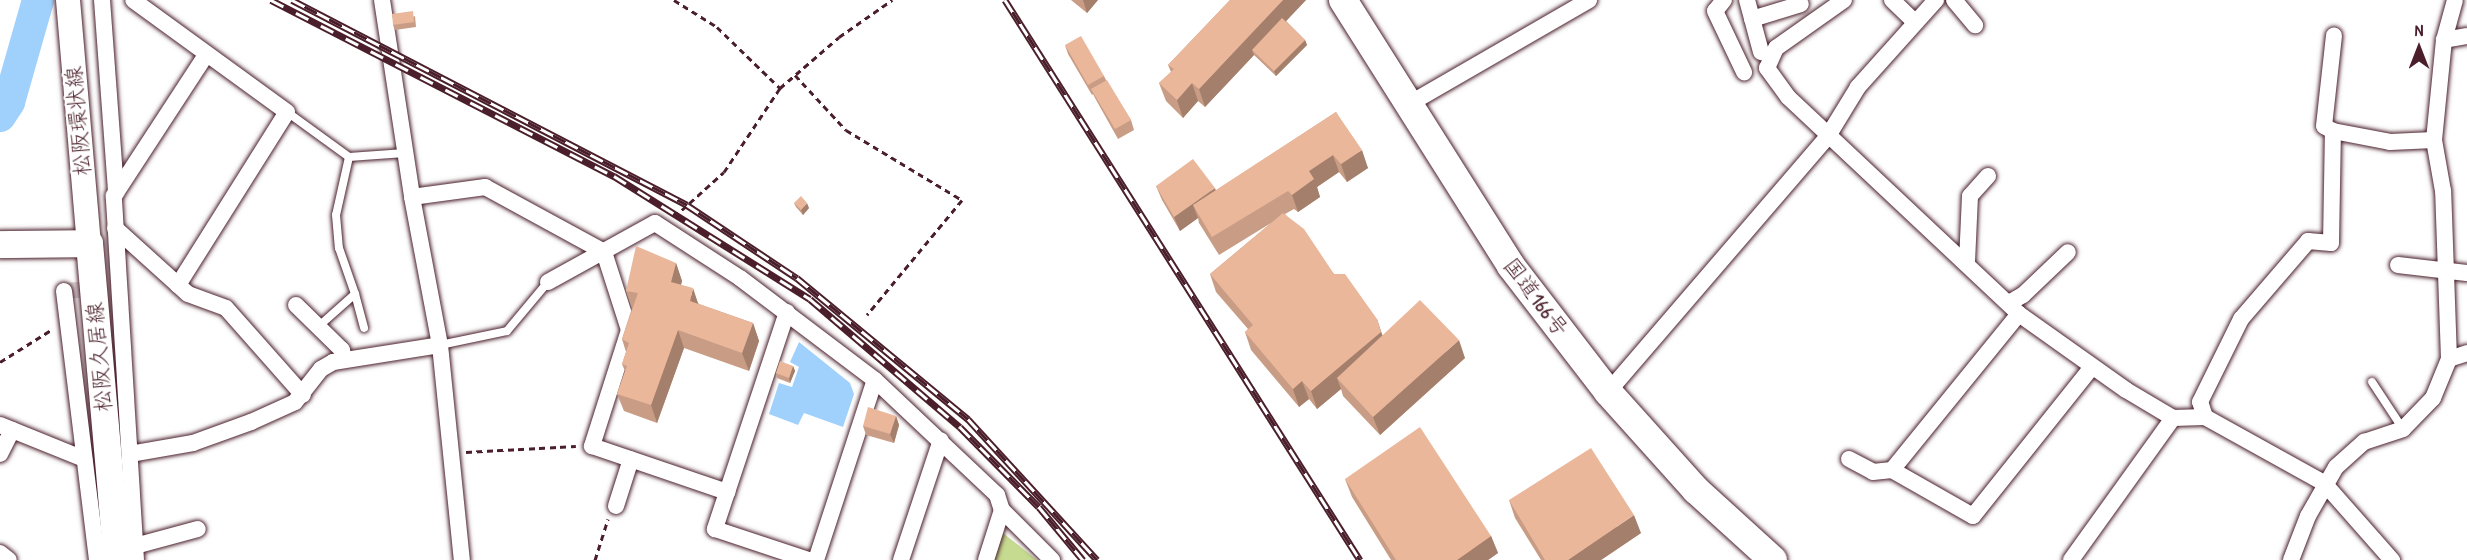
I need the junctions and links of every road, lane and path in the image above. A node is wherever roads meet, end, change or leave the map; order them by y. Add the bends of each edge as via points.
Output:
1 (68, 0) edge
2 (102, 0) edge
3 (133, 0) edge
4 (382, 0) edge
5 (674, 0) edge
6 (892, 0) edge
7 (1343, 0) edge
8 (1589, 0) edge
9 (1724, 0) edge
10 (1747, 0) edge
11 (1844, 0) edge
12 (1892, 0) edge
13 (1936, 0) edge
14 (1954, 0) edge
15 (2455, 0) edge
16 (1802, 4) dead end
17 (1567, 5) edge
18 (1752, 19) junction
19 (1915, 22) junction
20 (1975, 24) dead end
21 (2334, 36) dead end
22 (2467, 36) edge
23 (2444, 40) junction
24 (1761, 52) dead end
25 (206, 56) junction
26 (1744, 72) dead end
27 (795, 75) junction
28 (780, 88) junction
29 (1409, 104) junction
30 (287, 112) junction
31 (2333, 131) junction
32 (1828, 136) junction
33 (2434, 141) junction
34 (405, 153) junction
35 (349, 157) junction
36 (1988, 176) dead end
37 (116, 192) junction
38 (412, 197) junction
39 (660, 227) junction
40 (115, 228) junction
41 (88, 243) junction
42 (0, 244) edge
43 (604, 252) junction
44 (2068, 252) dead end
45 (1967, 262) junction
46 (2398, 265) dead end
47 (2444, 270) junction
48 (2467, 273) edge
49 (548, 282) joint
50 (178, 285) junction
51 (64, 291) dead end
52 (356, 294) junction
53 (296, 304) dead end
54 (2014, 309) junction
55 (787, 312) junction
56 (867, 315) dead end
57 (68, 326) junction
58 (319, 326) junction
59 (364, 328) dead end
60 (440, 345) junction
61 (2467, 353) edge
62 (2449, 359) junction
63 (344, 360) junction
64 (0, 362) edge
65 (2092, 367) junction
66 (875, 380) junction
67 (2372, 382) dead end
68 (1608, 392) junction
69 (303, 395) junction
70 (2205, 417) junction
71 (2173, 418) junction
72 (6, 428) edge
73 (2403, 429) junction
74 (941, 440) junction
75 (592, 446) junction
76 (452, 453) junction
77 (0, 454) edge
78 (130, 454) junction
79 (84, 459) junction
80 (631, 459) junction
81 (1849, 459) dead end
82 (1892, 470) junction
83 (2324, 483) junction
84 (727, 492) junction
85 (616, 506) joint
86 (1002, 510) junction
87 (198, 529) dead end
88 (0, 553) edge
89 (129, 555) edge
90 (2077, 558) edge
91 (9, 560) edge
92 (97, 560) edge
93 (462, 560) edge
94 (595, 560) edge
95 (808, 560) edge
96 (816, 560) edge
97 (901, 560) edge
98 (986, 560) edge
99 (1052, 560) edge
100 (1773, 560) edge
101 (2291, 560) edge
102 (2392, 560) edge

1 - 41 main road, 松阪環状線
2 - 37 street
3 - 25 street
4 - 34 street
5 - 28 path via 717,27
6 - 27 path via 874,10
7 - 29 highway, 国道166号
8 - 17 street
9 - 26 street via 1715,11
10 - 18 street
11 - 32 street via 1776,48 1767,68 1788,97
12 - 19 street
13 - 19 street
14 - 20 street
15 - 23 street
16 - 18 street
17 - 29 street
18 - 24 street
19 - 32 street via 1858,87
21 - 31 street via 2324,126
22 - 23 street
23 - 33 street
25 - 30 street
25 - 37 street
27 - 28 path
27 - 56 path via 846,130 962,200
28 - 39 path via 724,172
29 - 68 highway, 国道166号 via 1511,266
30 - 35 lane
30 - 50 street
31 - 33 street via 2390,142
31 - 70 street via 2331,243 2308,241 2241,319 2200,402
32 - 45 street
32 - 68 street
33 - 47 street via 2443,191
34 - 35 lane
34 - 38 street
35 - 52 lane via 336,215 339,248
36 - 45 street via 1970,196
37 - 40 street
38 - 43 street via 485,188
38 - 60 street
39 - 43 street via 655,223
39 - 55 street
40 - 50 street
40 - 78 street
41 - 42 main road
41 - 89 main road, 松阪久居線
43 - 49 street
43 - 75 street via 629,330
44 - 54 street via 2023,295
45 - 54 street
46 - 47 street
47 - 48 street
47 - 62 street
49 - 60 lane via 507,332
50 - 69 street via 188,294 226,308
51 - 57 street
52 - 58 lane
52 - 59 lane
53 - 58 street
54 - 65 street
54 - 82 street
55 - 66 street
55 - 84 street
57 - 64 path via 39,335
57 - 79 street
58 - 63 street via 342,350
60 - 63 street
60 - 76 street
61 - 62 street
62 - 73 street via 2433,398
63 - 69 street via 321,369
65 - 71 street
65 - 82 street via 1973,516
66 - 74 street
66 - 96 street
67 - 73 lane
68 - 100 highway, 国道166号 via 1696,490
69 - 78 street via 215,437
70 - 71 street
70 - 83 street
71 - 90 street
72 - 77 street
72 - 79 street
73 - 83 street via 2364,442
74 - 86 street via 996,495
74 - 97 street
75 - 76 path
75 - 80 street
76 - 93 street
78 - 89 street
79 - 92 street
80 - 84 street
80 - 85 street
81 - 82 street via 1874,471
83 - 101 street
83 - 102 street
84 - 95 street via 715,529
85 - 94 path via 611,507
86 - 98 street
86 - 99 street
87 - 89 street
88 - 91 street

